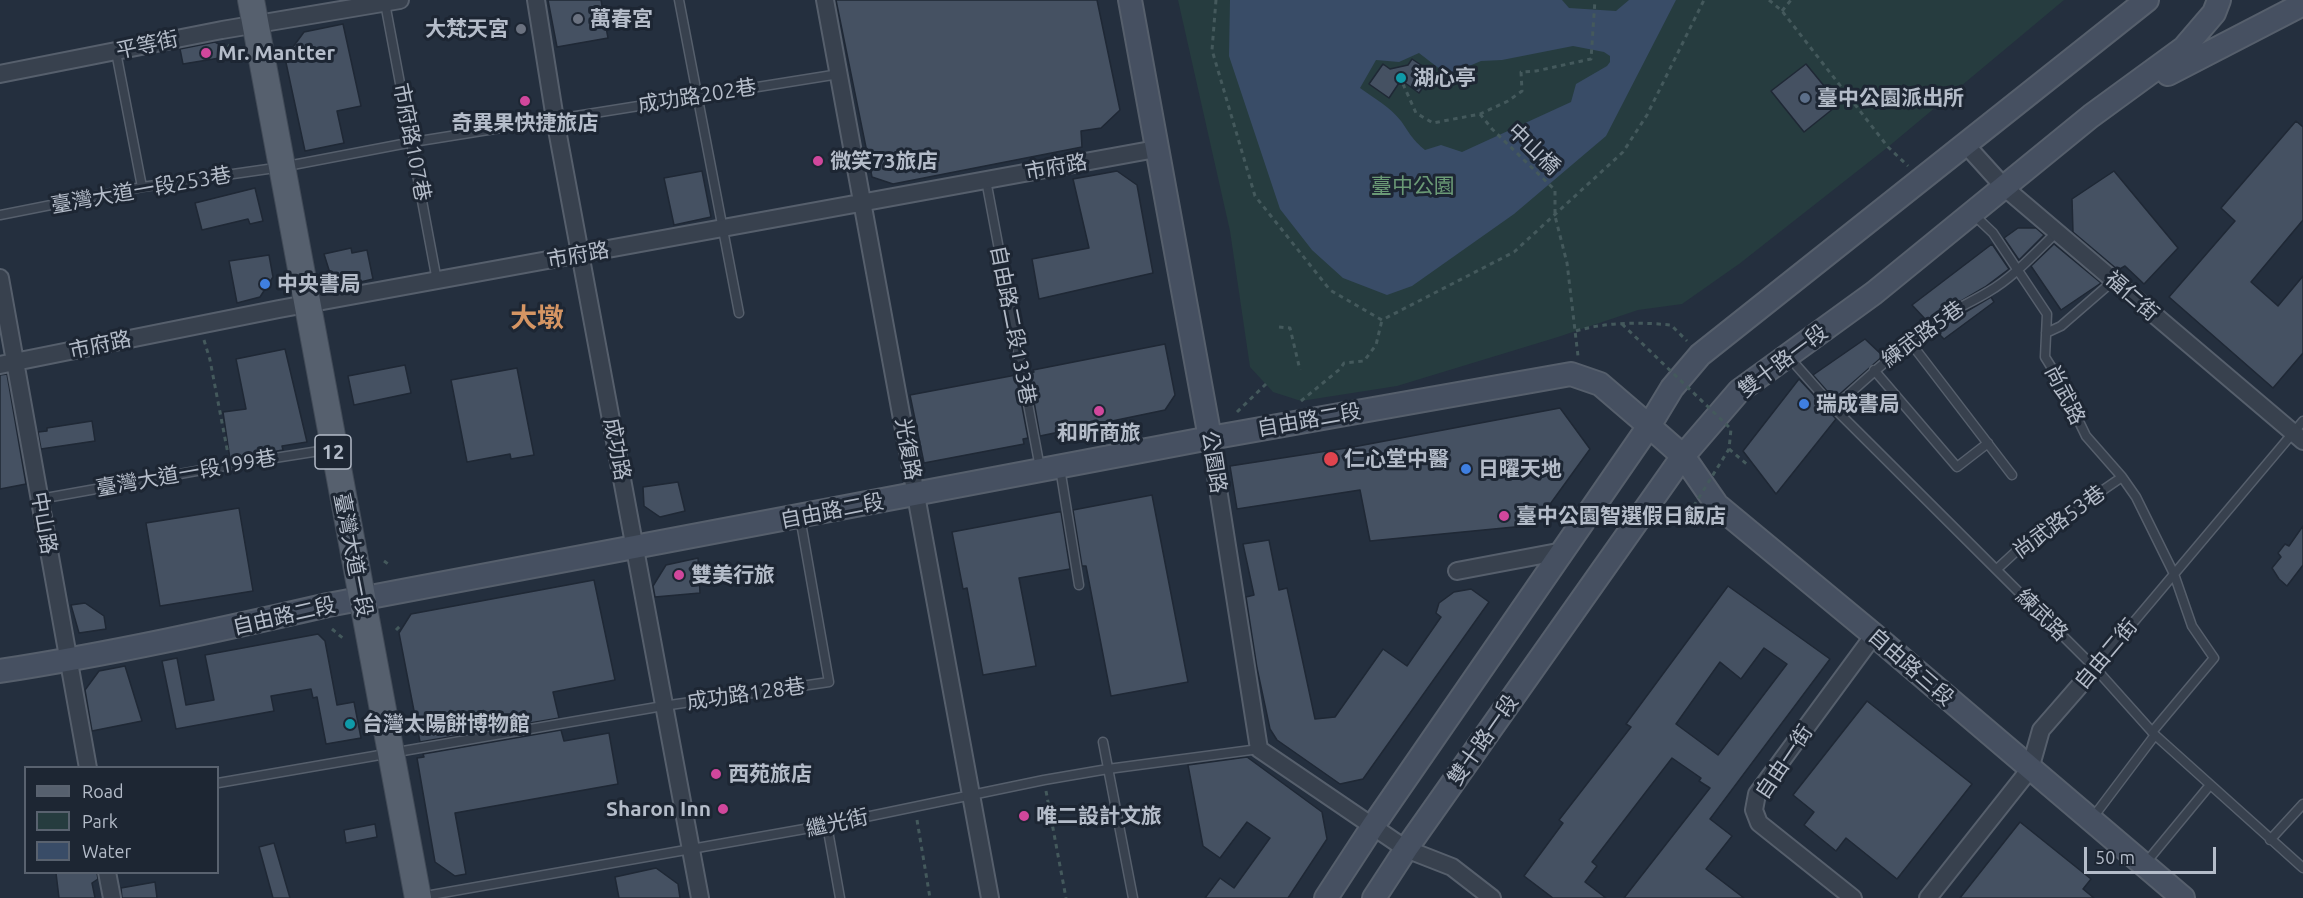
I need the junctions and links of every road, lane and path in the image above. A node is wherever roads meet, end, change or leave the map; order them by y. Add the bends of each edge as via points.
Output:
1 (536, 0) edge
2 (679, 0) edge
3 (825, 0) edge
4 (1130, 0) edge
5 (1216, 0) edge
6 (1595, 0) edge
7 (1704, 0) edge
8 (1769, 0) edge
9 (1791, 0) edge
10 (2147, 0) edge
11 (2220, 0) edge
12 (393, 1) edge
13 (2303, 4) edge
14 (1782, 11) junction
15 (253, 12) edge
16 (225, 43) dead end
17 (116, 52) junction
18 (239, 53) dead end
19 (0, 74) edge
20 (838, 74) junction
21 (1403, 84) dead end
22 (698, 95) junction
23 (1480, 114) junction
24 (2091, 117) junction
25 (555, 119) junction
26 (413, 142) junction
27 (1966, 145) junction
28 (1156, 149) junction
29 (282, 167) junction
30 (986, 179) junction
31 (1921, 179) junction
32 (141, 187) junction
33 (2005, 188) junction
34 (862, 203) junction
35 (1972, 214) junction
36 (0, 215) edge
37 (1555, 216) junction
38 (723, 229) junction
39 (2058, 231) junction
40 (581, 255) junction
41 (2019, 269) junction
42 (331, 274) dead end
43 (336, 277) dead end
44 (0, 278) edge
45 (438, 281) junction
46 (2113, 281) junction
47 (306, 304) junction
48 (739, 313) dead end
49 (1382, 320) junction
50 (1622, 324) junction
51 (199, 325) junction
52 (1279, 327) dead end
53 (1576, 331) junction
54 (2046, 333) junction
55 (1910, 342) junction
56 (1700, 355) junction
57 (1788, 355) junction
58 (7, 364) edge
59 (1300, 370) dead end
60 (1875, 370) junction
61 (1579, 376) junction
62 (1301, 400) dead end
63 (1834, 408) junction
64 (1649, 426) junction
65 (2300, 432) edge
66 (1210, 438) junction
67 (1988, 443) junction
68 (333, 448) junction
69 (1729, 450) junction
70 (1683, 456) junction
71 (230, 465) junction
72 (1749, 465) dead end
73 (1050, 469) junction
74 (2012, 475) dead end
75 (2122, 477) junction
76 (916, 495) junction
77 (40, 499) junction
78 (800, 517) junction
79 (1711, 528) dead end
80 (635, 549) junction
81 (1563, 551) junction
82 (384, 561) dead end
83 (392, 566) dead end
84 (1996, 569) junction
85 (1457, 571) dead end
86 (2174, 574) junction
87 (1079, 585) dead end
88 (361, 599) junction
89 (402, 624) dead end
90 (332, 629) dead end
91 (396, 630) dead end
92 (1874, 635) junction
93 (345, 640) dead end
94 (69, 660) junction
95 (2095, 668) junction
96 (0, 671) edge
97 (663, 706) junction
98 (2154, 734) junction
99 (1103, 742) dead end
100 (1258, 749) junction
101 (390, 755) junction
102 (88, 766) edge
103 (1108, 769) junction
104 (2030, 769) junction
105 (1044, 780) junction
106 (219, 783) edge
107 (2210, 785) junction
108 (971, 796) junction
109 (2303, 804) edge
110 (915, 806) junction
111 (2091, 820) junction
112 (826, 825) junction
113 (1373, 826) junction
114 (2270, 840) junction
115 (1406, 849) junction
116 (691, 850) junction
117 (2144, 865) junction
118 (2303, 868) edge
119 (107, 874) edge
120 (112, 898) edge
121 (417, 898) edge
122 (700, 898) edge
123 (840, 898) edge
124 (930, 898) edge
125 (990, 898) edge
126 (1066, 898) edge
127 (1133, 898) edge
128 (1326, 898) edge
129 (1374, 898) edge
130 (1491, 898) edge
131 (1853, 898) edge
132 (1928, 898) edge
133 (2182, 898) edge

1 - 25 street, 成功路
2 - 22 lane
3 - 20 street, 光復路
4 - 28 main road, 公園路
5 - 49 path via 1212,50 1255,196 1330,290
6 - 23 path via 1591,58 1521,72 1522,91
7 - 37 path via 1652,105 1623,152
8 - 14 path
9 - 14 path
10 - 27 main road, 雙十路一段
11 - 24 main road, 雙十路一段 via 2184,48
12 - 15 street, 平等街
12 - 26 lane, 市府路107巷
13 - 24 main road
14 - 31 path via 1888,147
15 - 17 street, 平等街
15 - 29 main road, 臺灣大道一段 / 12
16 - 18 path
17 - 19 street, 平等街
17 - 32 lane
20 - 22 lane, 成功路202巷
20 - 34 street, 光復路
21 - 23 path via 1416,114 1433,123
22 - 25 lane, 成功路202巷
22 - 38 lane
23 - 37 path, 中山橋 via 1555,190
24 - 33 main road, 雙十路一段
25 - 26 lane, 成功路202巷
25 - 40 street, 成功路
26 - 29 lane, 臺灣大道一段253巷
26 - 45 lane, 市府路107巷
27 - 31 main road, 雙十路一段
27 - 33 street, 福仁街
28 - 30 street, 市府路
28 - 66 main road, 公園路
29 - 32 lane, 臺灣大道一段253巷
29 - 47 main road, 臺灣大道一段 / 12
30 - 34 street, 市府路
30 - 73 lane, 自由路二段133巷
31 - 56 main road, 雙十路一段
32 - 36 lane, 臺灣大道一段253巷
33 - 35 main road, 雙十路一段
33 - 39 street, 福仁街
34 - 38 street, 市府路
34 - 76 street, 光復路
35 - 41 lane, 尚武路 via 1993,233
35 - 57 main road, 雙十路一段 via 1874,293
37 - 49 path via 1514,252
37 - 53 path via 1567,263
38 - 40 street, 市府路
38 - 48 lane
39 - 41 lane, 練武路5巷
39 - 46 street, 福仁街
40 - 45 street, 市府路
40 - 80 street, 成功路
41 - 54 lane, 尚武路 via 2047,314
41 - 55 lane, 練武路5巷
42 - 43 path
44 - 58 street, 中山路
45 - 47 street, 市府路
46 - 54 lane via 2061,326
46 - 65 street, 福仁街
47 - 51 street, 市府路
47 - 68 main road, 臺灣大道一段 / 12
49 - 62 path via 1376,345 1364,362 1344,363
50 - 53 path
50 - 56 path via 1671,325
50 - 69 path, bridge via 1731,429
51 - 58 street, 市府路
51 - 71 path via 210,360
52 - 59 path via 1290,328
53 - 61 path
54 - 75 lane, 尚武路 via 2045,357 2086,436
55 - 60 lane, 練武路5巷
55 - 67 lane
56 - 64 main road, 雙十路一段 via 1672,388
57 - 63 lane, 練武路
57 - 70 main road, 雙十路一段 via 1739,391
58 - 77 street, 中山路
60 - 63 lane, 練武路5巷
60 - 67 lane via 1957,467
61 - 64 main road, 自由路二段 via 1600,384
61 - 66 main road, 自由路二段 via 1560,375
63 - 84 lane, 練武路
64 - 70 main road, 自由路三段
64 - 81 main road, 雙十路一段
65 - 86 lane, 自由二街
66 - 73 main road, 自由路二段
66 - 100 street, 公園路
67 - 74 lane
68 - 71 lane, 臺灣大道一段199巷
68 - 88 main road, 臺灣大道一段 / 12
69 - 72 path
69 - 79 path, bridge via 1690,512
70 - 92 main road, 自由路三段 via 1717,505
70 - 115 main road, 雙十路一段
71 - 77 lane, 臺灣大道一段199巷
73 - 76 main road, 自由路二段
73 - 87 lane, 自由路二段133巷
75 - 84 lane, 尚武路53巷 via 2023,544
75 - 86 lane, 尚武路
76 - 78 main road, 自由路二段
76 - 108 street, 光復路
77 - 94 street, 中山路
78 - 80 main road, 自由路二段
78 - 97 lane, 成功路128巷 via 829,682
80 - 88 main road, 自由路二段
80 - 97 street, 成功路
81 - 85 street
81 - 113 main road, 雙十路一段
82 - 83 path
84 - 95 lane, 練武路
86 - 95 lane, 自由二街
86 - 98 lane via 2192,626 2214,658
88 - 94 main road, 自由路二段
88 - 101 main road, 臺灣大道一段 / 12
89 - 91 path
90 - 93 path
92 - 104 main road, 自由路三段
92 - 131 street, 自由一街 via 1757,794 1754,810 1759,823
94 - 96 main road, 自由路二段
94 - 102 street, 中山路
95 - 98 lane, 練武路
95 - 104 street, 自由二街 via 2041,730
97 - 101 lane, 成功路128巷
97 - 116 street, 成功路
98 - 107 lane, 練武路
98 - 111 lane
99 - 103 lane
100 - 103 lane, 繼光街
100 - 113 street
101 - 106 lane, 成功路128巷
101 - 121 main road, 臺灣大道一段 / 12
103 - 105 lane, 繼光街
103 - 127 lane
104 - 111 main road, 自由路三段
104 - 132 street, 自由二街
105 - 108 lane, 繼光街
105 - 126 path
107 - 114 lane, 練武路
107 - 117 lane
108 - 110 lane, 繼光街
108 - 125 street, 光復路
109 - 114 lane
110 - 112 lane, 繼光街
110 - 124 path
111 - 117 main road, 自由路三段
112 - 116 lane, 繼光街
112 - 123 lane
113 - 115 street
113 - 128 main road, 雙十路一段
114 - 118 lane, 練武路
115 - 129 main road, 雙十路一段
115 - 130 street via 1452,867
116 - 121 lane, 繼光街
116 - 122 street, 成功路
117 - 133 main road, 自由路三段
119 - 120 street

